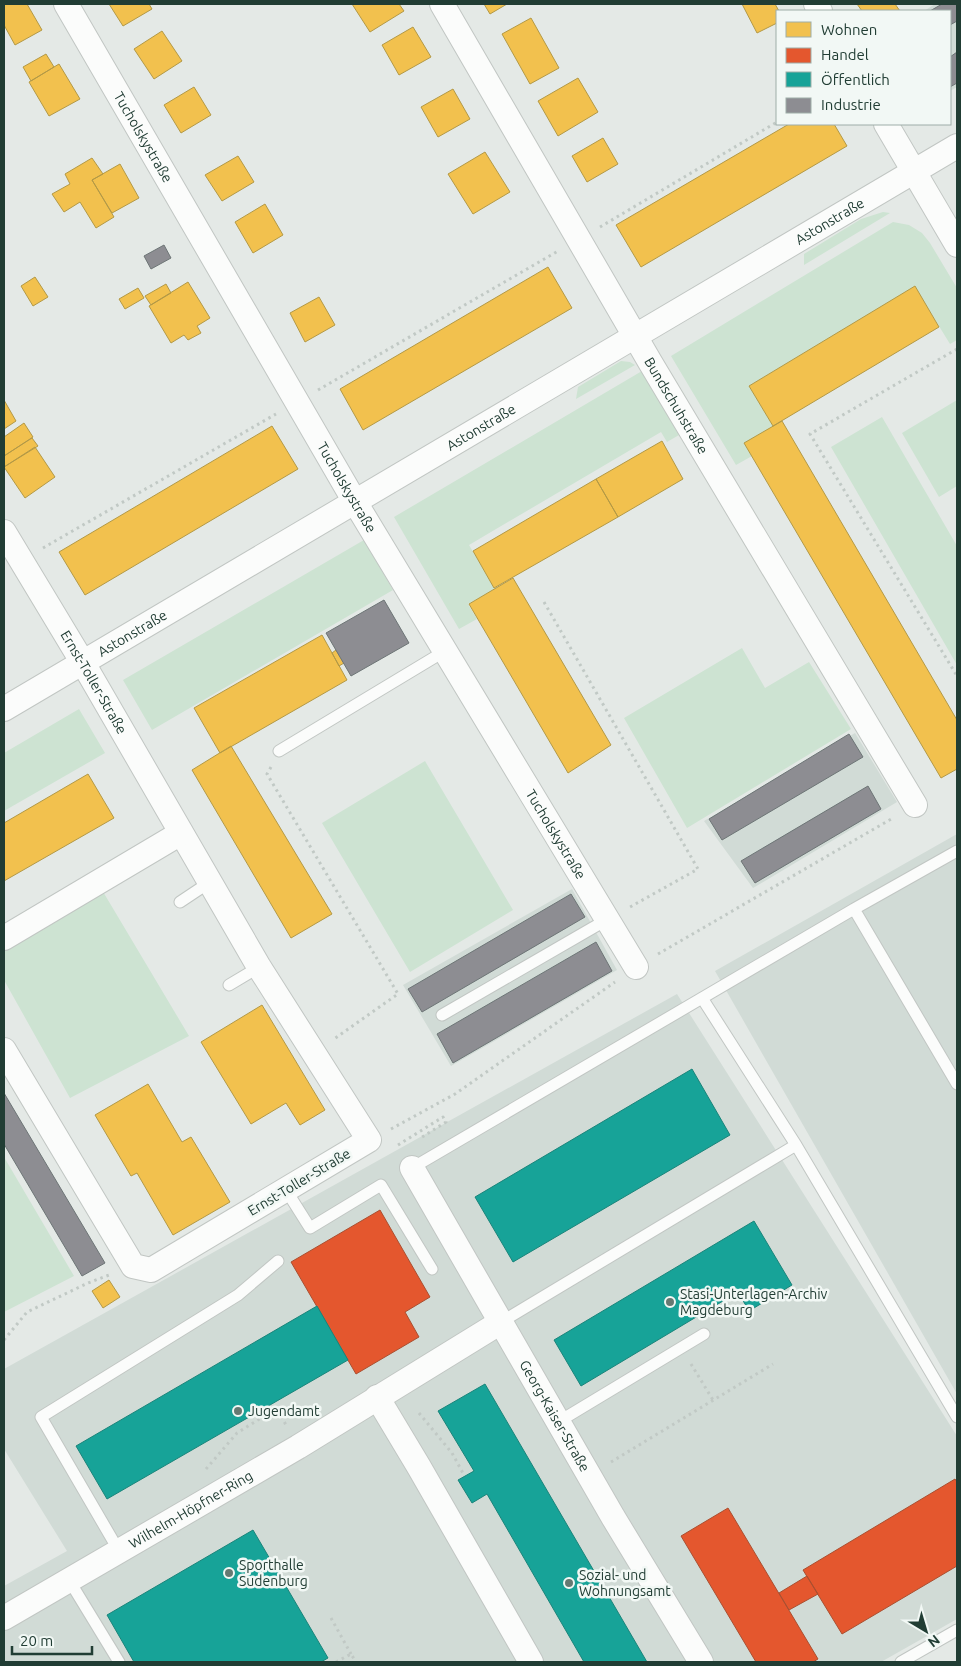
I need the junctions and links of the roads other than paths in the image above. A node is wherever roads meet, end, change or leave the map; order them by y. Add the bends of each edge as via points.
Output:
1 (66, 4) edge
2 (442, 4) edge
3 (887, 125) edge
4 (957, 146) edge
5 (913, 172) junction
6 (957, 245) edge
7 (634, 337) junction
8 (355, 502) junction
9 (4, 532) edge
10 (446, 651) junction
11 (83, 663) junction
12 (4, 710) edge
13 (279, 751) road end
14 (915, 805) dead end
15 (181, 832) junction
16 (957, 851) edge
17 (210, 882) junction
18 (180, 902) dead end
19 (854, 909) junction
20 (608, 919) junction
21 (4, 938) edge
22 (259, 967) junction
23 (636, 967) dead end
24 (229, 985) dead end
25 (702, 998) junction
26 (442, 1015) dead end
27 (4, 1050) edge
28 (957, 1084) edge
29 (796, 1145) junction
30 (412, 1168) joint
31 (286, 1190) junction
32 (278, 1261) dead end
33 (432, 1269) dead end
34 (501, 1322) junction
35 (704, 1334) dead end
36 (377, 1397) junction
37 (957, 1417) edge
38 (558, 1422) junction
39 (119, 1551) junction
40 (69, 1580) junction
41 (4, 1618) edge
42 (957, 1630) edge
43 (119, 1662) edge
44 (531, 1662) edge
45 (701, 1662) edge
46 (900, 1662) edge

1 - 8 street, Tucholskystraße
2 - 7 street, Bundschuhstraße
3 - 5 street
4 - 5 street, Astonstraße
5 - 6 street
5 - 7 street, Astonstraße
7 - 8 street, Astonstraße
7 - 14 street, Bundschuhstraße
8 - 10 street, Tucholskystraße
8 - 11 street, Astonstraße
9 - 11 street, Ernst-Toller-Straße
10 - 13 lane
10 - 20 street, Tucholskystraße
11 - 12 street, Astonstraße
11 - 15 street, Ernst-Toller-Straße
15 - 17 street, Ernst-Toller-Straße
15 - 21 street
16 - 19 lane
17 - 18 lane
17 - 22 street, Ernst-Toller-Straße
19 - 25 lane
19 - 28 lane
20 - 23 street, Tucholskystraße
20 - 26 lane
22 - 24 lane
22 - 31 street, Ernst-Toller-Straße via 369,1140
25 - 29 lane
25 - 30 lane
27 - 31 street, Ernst-Toller-Straße via 133,1266 151,1270
29 - 34 lane
29 - 37 lane
30 - 34 street, Georg-Kaiser-Straße
31 - 33 lane via 310,1228 381,1185
32 - 39 lane via 238,1295 41,1417
34 - 36 street, Wilhelm-Höpfner-Ring
34 - 38 street, Georg-Kaiser-Straße
35 - 38 lane
36 - 39 street, Wilhelm-Höpfner-Ring
36 - 44 street
38 - 45 street, Georg-Kaiser-Straße
39 - 40 street, Wilhelm-Höpfner-Ring
40 - 41 street, Wilhelm-Höpfner-Ring
40 - 43 lane
42 - 46 lane

